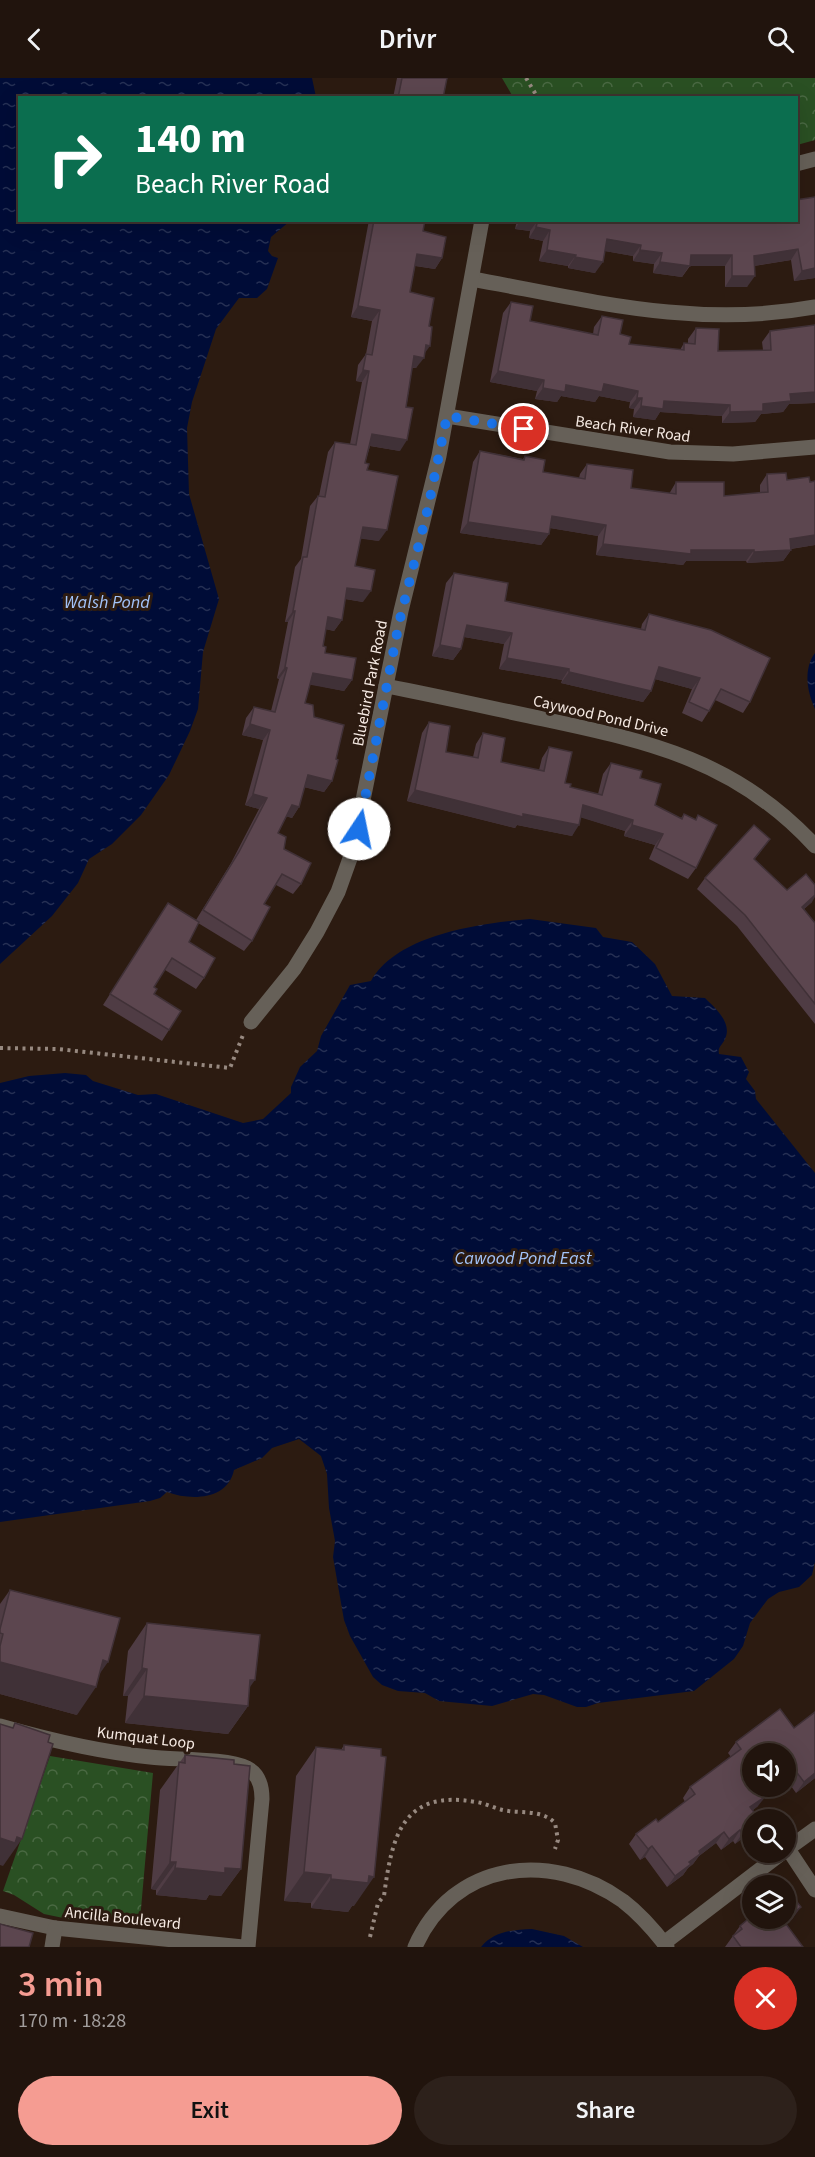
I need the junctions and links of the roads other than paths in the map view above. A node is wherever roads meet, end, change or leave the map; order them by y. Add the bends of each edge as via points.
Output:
1 (815, 159) edge
2 (798, 163) edge
3 (482, 222) edge
4 (472, 279) junction
5 (815, 307) edge
6 (447, 416) junction
7 (815, 447) edge
8 (386, 686) junction
9 (815, 846) edge
10 (251, 1022) road end
11 (0, 1726) edge
12 (815, 1829) edge
13 (796, 1843) edge
14 (769, 1863) edge
15 (795, 1863) edge
16 (815, 1890) edge
17 (0, 1916) edge
18 (55, 1929) junction
19 (665, 1945) edge
20 (52, 1947) edge
21 (243, 1947) edge
22 (248, 1947) edge
23 (415, 1947) edge

1 - 2 street
3 - 4 street, Bluebird Park Road
4 - 5 street via 636,310 684,315 757,315
4 - 6 street, Bluebird Park Road
6 - 7 street, Beach River Road via 679,453 733,454
6 - 8 street, Bluebird Park Road
8 - 9 street, Caywood Pond Drive via 627,737 673,751 750,790
8 - 10 street, Bluebird Park Road via 359,829 346,872 306,950
11 - 22 street, Kumquat Loop via 94,1749 237,1765 254,1773 262,1792
12 - 13 street
14 - 19 street
15 - 16 street
17 - 18 street, Ancilla Boulevard
18 - 20 street
18 - 21 street, Ancilla Boulevard
19 - 23 street via 635,1911 599,1887 551,1872 516,1870 474,1882 450,1896 431,1916

